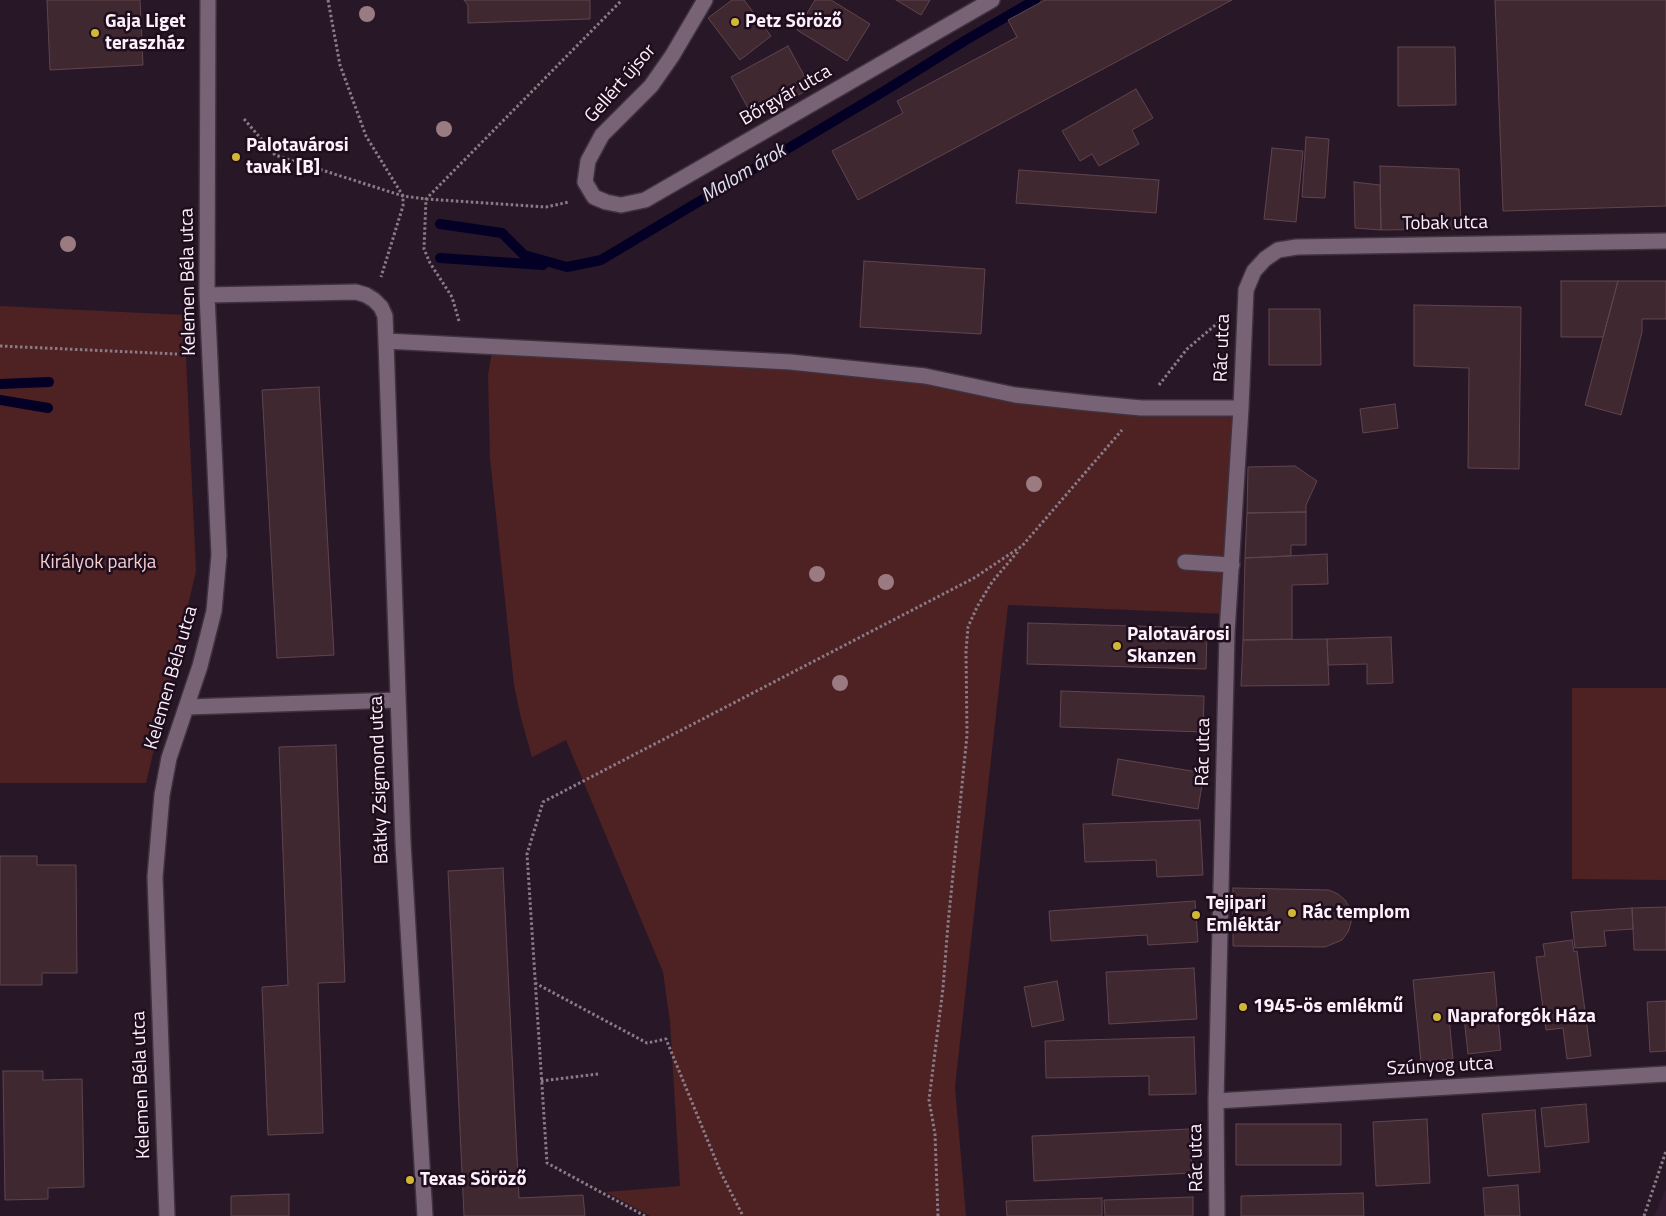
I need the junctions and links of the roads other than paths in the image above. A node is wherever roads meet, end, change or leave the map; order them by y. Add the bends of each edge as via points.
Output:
1 (208, 0) edge
2 (705, 0) edge
3 (992, 0) edge
4 (594, 197) joint
5 (1666, 240) edge
6 (207, 295) junction
7 (1246, 297) joint
8 (386, 341) junction
9 (1241, 408) junction
10 (1185, 562) dead end
11 (1232, 565) junction
12 (397, 700) junction
13 (187, 707) junction
14 (1666, 1074) edge
15 (1216, 1100) junction
16 (167, 1216) edge
17 (425, 1216) edge
18 (1217, 1216) edge

1 - 6 street, Kelemen Béla utca
2 - 4 street, Gellért újsor via 651,86 602,135 588,161 585,182
3 - 4 street, Bőrgyár utca via 645,200 621,205
5 - 7 street, Tobak utca via 1297,247 1278,250 1265,259 1254,271
6 - 8 street, Bátky Zsigmond utca via 356,292 374,300 385,316
6 - 13 street, Kelemen Béla utca via 219,555 214,611
7 - 9 street, Rác utca
8 - 9 street via 819,364 925,376 1015,395 1141,408
8 - 12 street, Bátky Zsigmond utca
9 - 11 street, Rác utca
10 - 11 street
11 - 15 street, Rác utca via 1227,633
12 - 13 street
12 - 17 street, Bátky Zsigmond utca via 407,937
13 - 16 street, Kelemen Béla utca via 169,758 162,795 155,877
14 - 15 street, Szúnyog utca
15 - 18 street, Rác utca

